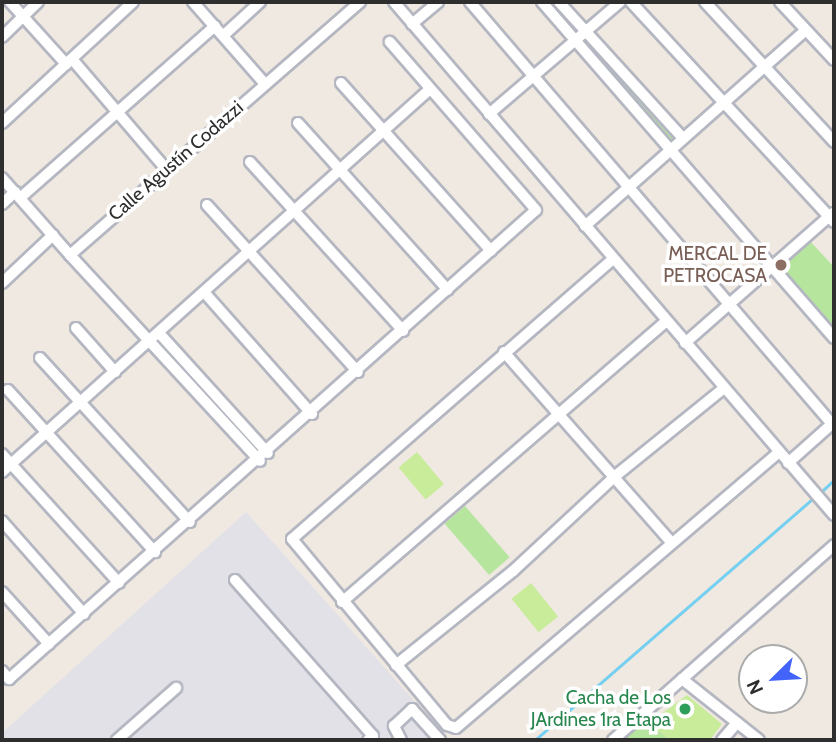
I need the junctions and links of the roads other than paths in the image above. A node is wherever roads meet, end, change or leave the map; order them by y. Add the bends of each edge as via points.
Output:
1 (10, 2) edge
2 (38, 2) edge
3 (133, 2) edge
4 (193, 2) edge
5 (260, 2) edge
6 (394, 2) edge
7 (438, 2) edge
8 (470, 2) edge
9 (542, 2) edge
10 (559, 2) edge
11 (620, 2) edge
12 (631, 2) edge
13 (705, 2) edge
14 (780, 2) edge
15 (356, 3) edge
16 (23, 16) junction
17 (412, 24) junction
18 (215, 26) junction
19 (806, 30) junction
20 (586, 31) junction
21 (224, 35) junction
22 (2, 37) edge
23 (575, 40) junction
24 (390, 43) dead end
25 (834, 60) edge
26 (69, 61) junction
27 (764, 66) junction
28 (533, 76) junction
29 (265, 83) junction
30 (341, 83) dead end
31 (430, 89) junction
32 (723, 101) junction
33 (115, 111) junction
34 (489, 114) junction
35 (2, 123) edge
36 (298, 123) dead end
37 (384, 131) junction
38 (682, 137) junction
39 (834, 142) edge
40 (668, 150) junction
41 (250, 162) dead end
42 (166, 169) junction
43 (340, 170) junction
44 (2, 178) edge
45 (628, 186) junction
46 (18, 195) junction
47 (2, 204) edge
48 (206, 205) dead end
49 (294, 211) junction
50 (833, 217) edge
51 (585, 226) junction
52 (53, 235) junction
53 (491, 251) junction
54 (249, 252) junction
55 (69, 255) junction
56 (613, 259) junction
57 (771, 268) junction
58 (2, 283) edge
59 (448, 290) junction
60 (204, 292) junction
61 (729, 304) junction
62 (666, 321) junction
63 (76, 328) dead end
64 (403, 331) junction
65 (155, 336) junction
66 (834, 338) edge
67 (685, 343) junction
68 (504, 352) junction
69 (40, 358) dead end
70 (115, 372) junction
71 (358, 372) junction
72 (724, 388) junction
73 (8, 390) dead end
74 (80, 403) junction
75 (312, 414) junction
76 (559, 414) junction
77 (833, 423) edge
78 (47, 432) junction
79 (779, 452) junction
80 (2, 454) edge
81 (264, 457) junction
82 (788, 463) junction
83 (11, 464) junction
84 (2, 472) edge
85 (614, 477) junction
86 (834, 515) edge
87 (2, 521) edge
88 (190, 522) junction
89 (672, 543) junction
90 (834, 545) edge
91 (155, 552) junction
92 (235, 580) dead end
93 (119, 583) junction
94 (2, 592) edge
95 (342, 602) junction
96 (84, 614) junction
97 (49, 644) junction
98 (396, 666) junction
99 (2, 671) edge
100 (682, 679) junction
101 (176, 688) dead end
102 (737, 723) junction
103 (373, 739) edge
104 (117, 740) edge
105 (401, 740) edge
106 (440, 740) edge
107 (613, 740) edge
108 (722, 740) edge
109 (759, 740) edge

1 - 16 street
2 - 16 street
3 - 26 street
4 - 18 street
5 - 21 street
6 - 17 street
7 - 17 street
8 - 28 street
9 - 23 street
10 - 20 street
11 - 20 street
12 - 32 street
13 - 27 street
14 - 19 street
15 - 29 street, Calle Agustín Codazzi
16 - 22 street
16 - 26 street
17 - 34 street
18 - 21 street
18 - 33 street
19 - 25 street
19 - 27 street
20 - 23 street
20 - 38 street
21 - 29 street
23 - 28 street
23 - 40 street
24 - 31 street
26 - 33 street
26 - 35 street
27 - 32 street
27 - 39 street
28 - 34 street
28 - 45 street
29 - 42 street, Calle Agustín Codazzi
30 - 37 street
31 - 37 street
31 - 53 street via 536,210
32 - 38 street
32 - 50 street
33 - 42 street
33 - 46 street
34 - 51 street
36 - 43 street
37 - 43 street
37 - 53 street
38 - 40 street
40 - 45 street
40 - 57 street
41 - 49 street
42 - 55 street, Calle Agustín Codazzi
43 - 49 street
43 - 59 street
44 - 46 street
45 - 51 street
45 - 61 street
46 - 47 street
46 - 52 street
48 - 54 street
49 - 54 street
49 - 64 street
50 - 57 street
51 - 56 street
52 - 55 street
52 - 58 street
53 - 59 street
54 - 60 street
54 - 71 street
55 - 65 street
56 - 62 street
56 - 68 street
57 - 61 street
57 - 66 street
59 - 64 street
60 - 65 street
60 - 75 street
61 - 67 street
61 - 77 street
62 - 67 street
62 - 76 street
63 - 70 street
64 - 71 street
65 - 70 street
65 - 81 street
67 - 72 street
68 - 76 street
68 - 95 street via 295,534 293,544
69 - 74 street
70 - 74 street
71 - 75 street
72 - 79 street
72 - 85 street
73 - 78 street
74 - 78 street
74 - 88 street
75 - 81 street
76 - 85 street
76 - 95 street
77 - 82 street
78 - 83 street
78 - 91 street
79 - 82 street
79 - 89 street
80 - 83 street
81 - 88 street
82 - 86 street
83 - 84 street
83 - 93 street
85 - 89 street
85 - 98 street via 513,571
87 - 96 street
88 - 91 street
89 - 98 street via 456,728 447,725
90 - 100 street
91 - 93 street
92 - 103 street
93 - 96 street
94 - 97 street
95 - 98 street
96 - 97 street
97 - 99 street via 9,679
100 - 102 street
100 - 107 street
101 - 104 street
102 - 108 street
102 - 109 street
105 - 106 street via 394,726 412,709

